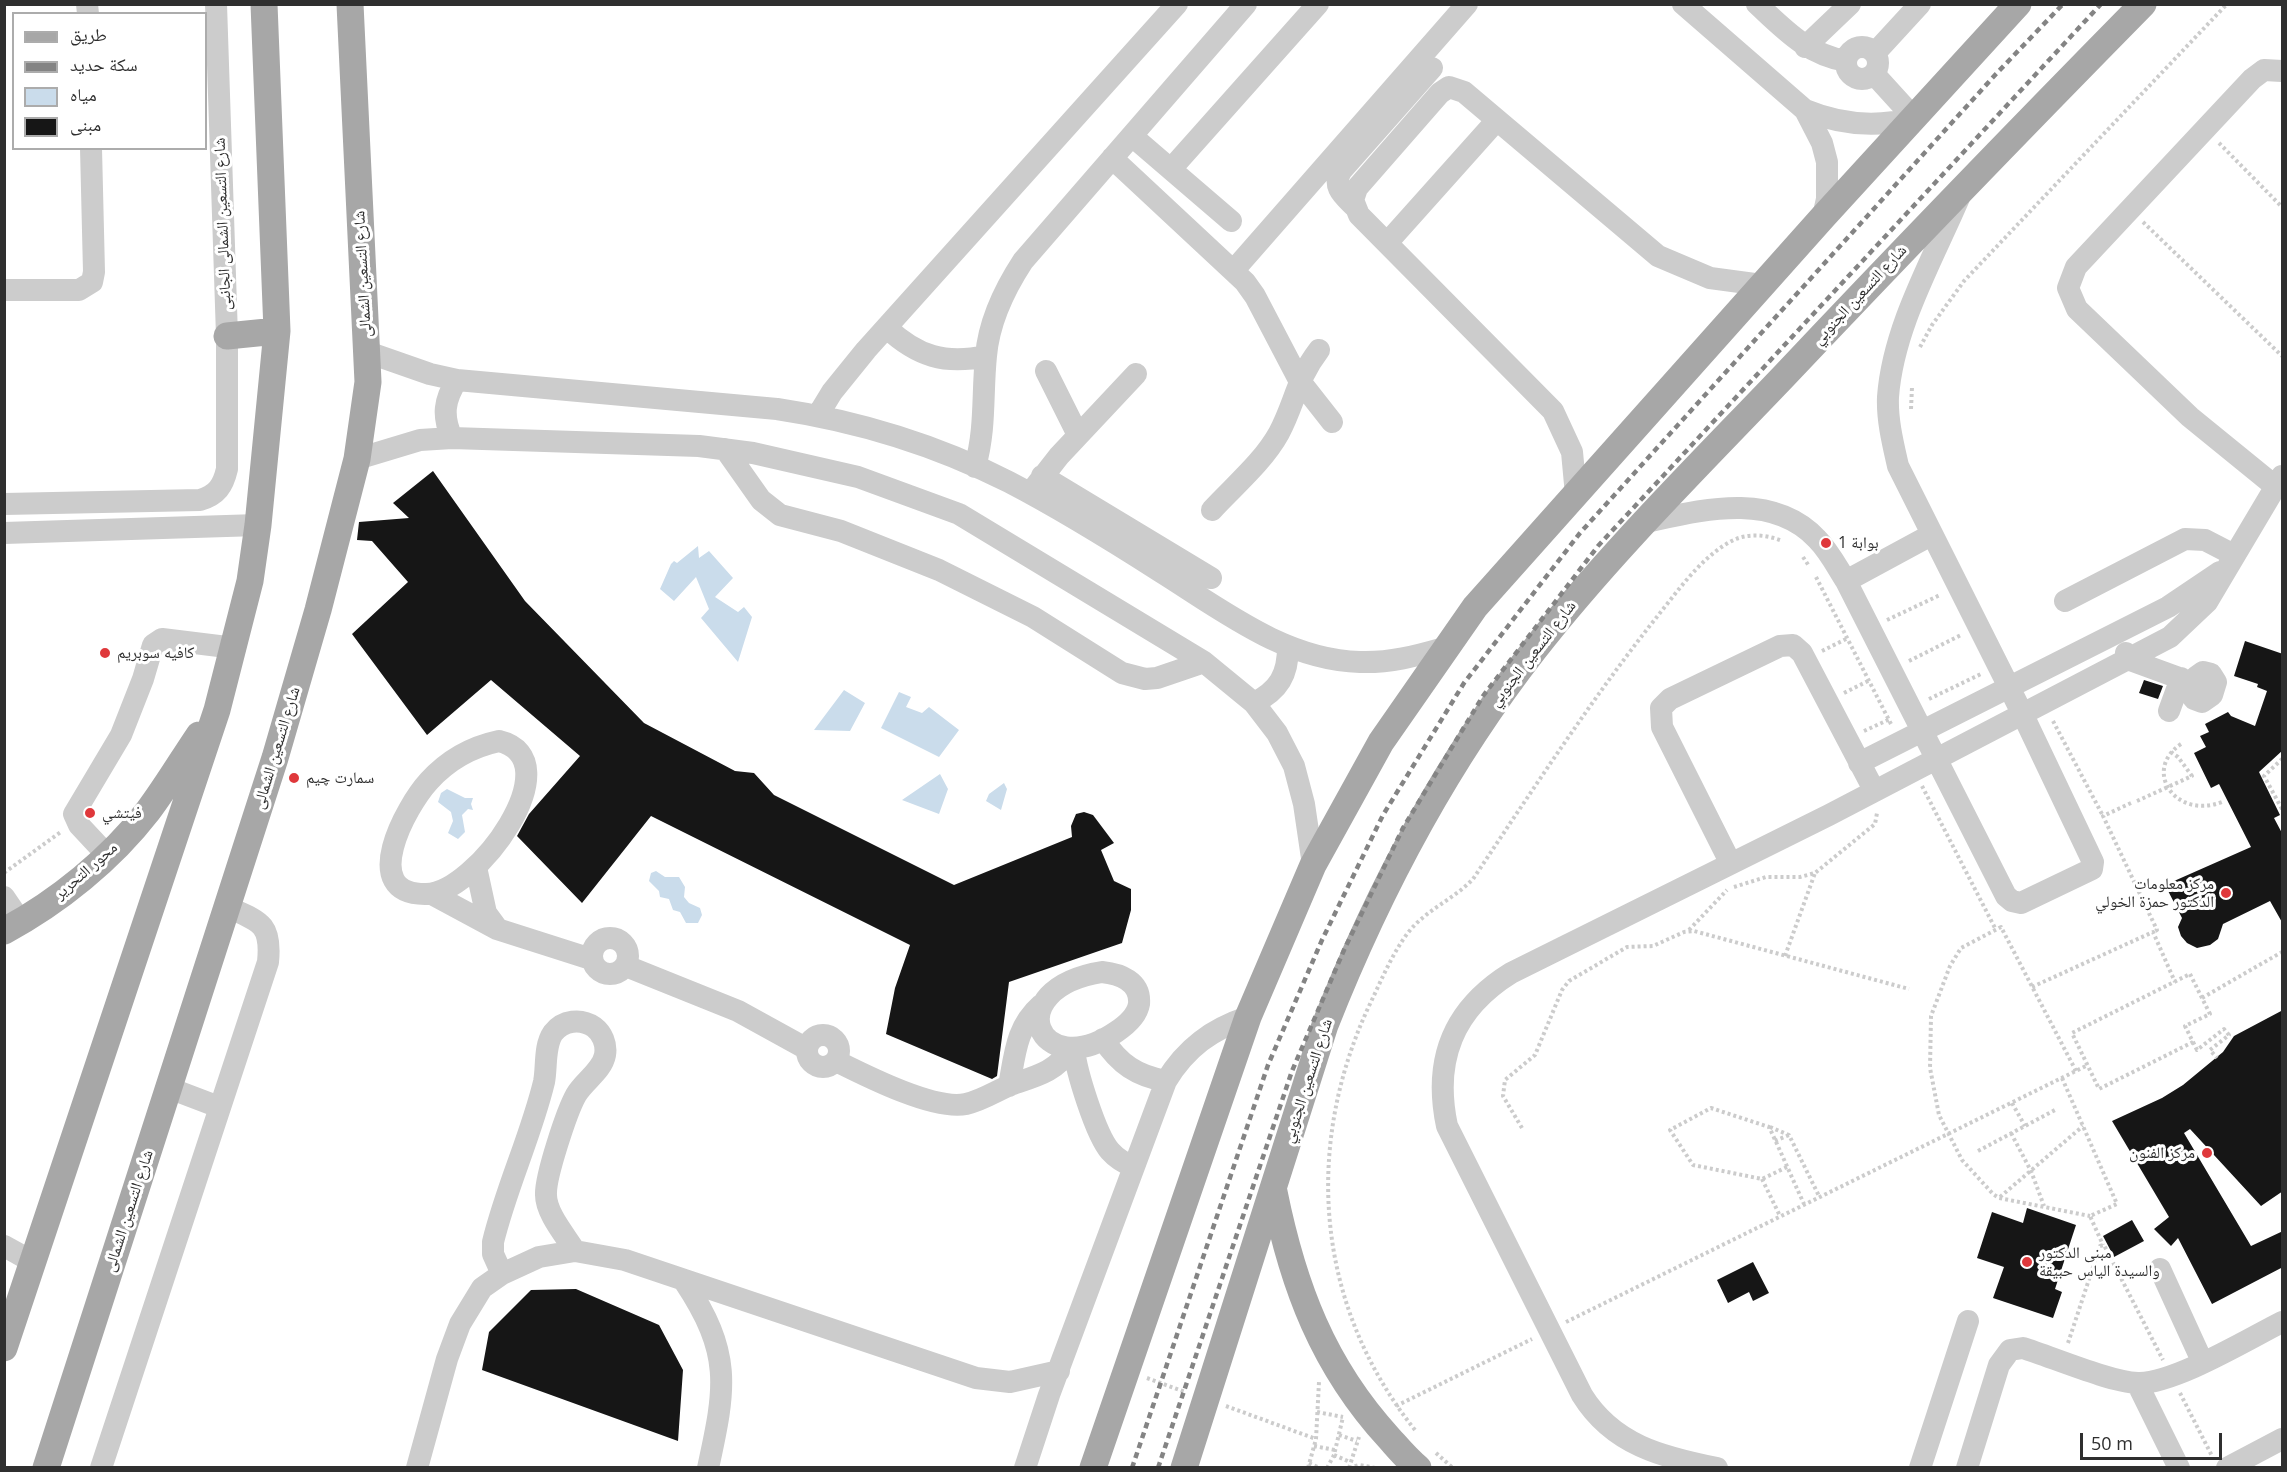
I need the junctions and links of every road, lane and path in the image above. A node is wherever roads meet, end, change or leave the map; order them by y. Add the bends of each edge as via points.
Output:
1 (216, 4) edge
2 (264, 4) edge
3 (350, 4) edge
4 (1178, 4) edge
5 (1246, 4) edge
6 (1318, 4) edge
7 (1467, 4) edge
8 (1683, 4) edge
9 (1707, 4) edge
10 (1757, 4) edge
11 (1850, 4) edge
12 (1920, 4) edge
13 (2018, 4) edge
14 (2144, 4) edge
15 (2227, 4) edge
16 (1805, 47) junction
17 (1874, 64) junction
18 (1432, 68) dead end
19 (2283, 71) edge
20 (1796, 103) junction
21 (1914, 118) junction
22 (1497, 120) junction
23 (2205, 129) junction
24 (1132, 136) junction
25 (91, 150) edge
26 (1112, 158) junction
27 (1171, 169) junction
28 (1964, 185) junction
29 (1354, 206) junction
30 (2283, 207) edge
31 (2130, 209) junction
32 (1823, 217) junction
33 (1231, 221) dead end
34 (1387, 243) junction
35 (1233, 270) junction
36 (1762, 285) junction
37 (4, 290) edge
38 (887, 328) junction
39 (277, 331) junction
40 (227, 336) junction
41 (1319, 350) dead end
42 (366, 352) junction
43 (1917, 355) dead end
44 (986, 356) junction
45 (2283, 356) edge
46 (1046, 371) dead end
47 (1136, 374) dead end
48 (458, 380) junction
49 (1299, 380) junction
50 (1912, 381) dead end
51 (818, 415) junction
52 (1911, 415) dead end
53 (1332, 422) dead end
54 (1078, 435) junction
55 (452, 438) junction
56 (725, 449) junction
57 (357, 459) junction
58 (975, 467) junction
59 (2279, 482) edge
60 (1036, 485) junction
61 (1576, 495) junction
62 (4, 504) edge
63 (1212, 510) dead end
64 (1646, 522) junction
65 (258, 525) junction
66 (4, 533) edge
67 (1931, 535) junction
68 (1789, 545) dead end
69 (1798, 551) dead end
70 (2230, 561) junction
71 (1809, 566) dead end
72 (1211, 578) dead end
73 (1846, 581) junction
74 (1958, 586) junction
75 (2065, 601) dead end
76 (1978, 627) junction
77 (1869, 628) junction
78 (2115, 633) junction
79 (1288, 647) junction
80 (235, 648) junction
81 (1444, 648) junction
82 (2075, 654) junction
83 (1805, 659) junction
84 (2130, 660) junction
85 (1204, 662) junction
86 (1998, 666) junction
87 (1890, 670) junction
88 (2090, 681) junction
89 (2008, 687) junction
90 (2185, 698) dead end
91 (1827, 701) junction
92 (1254, 703) junction
93 (2044, 704) junction
94 (1910, 709) junction
95 (217, 710) junction
96 (2023, 715) junction
97 (1922, 731) junction
98 (1848, 740) junction
99 (2181, 744) dead end
100 (2171, 753) junction
101 (1935, 759) junction
102 (2283, 759) edge
103 (1859, 763) junction
104 (2168, 786) junction
105 (1874, 790) junction
106 (2138, 801) dead end
107 (2222, 802) dead end
108 (2131, 803) dead end
109 (2282, 809) edge
110 (2103, 816) junction
111 (76, 822) junction
112 (107, 855) junction
113 (1730, 862) junction
114 (1313, 865) junction
115 (476, 867) junction
116 (4, 873) edge
117 (1815, 873) junction
118 (432, 894) junction
119 (4, 897) edge
120 (226, 907) junction
121 (13, 926) edge
122 (497, 929) junction
123 (1689, 931) junction
124 (2153, 932) junction
125 (2283, 952) edge
126 (1785, 956) junction
127 (591, 958) junction
128 (626, 966) junction
129 (2175, 982) junction
130 (2032, 987) junction
131 (1909, 989) dead end
132 (2202, 998) junction
133 (1041, 1005) junction
134 (1248, 1017) junction
135 (1102, 1039) junction
136 (2193, 1042) junction
137 (1072, 1049) junction
138 (2217, 1058) dead end
139 (2088, 1065) junction
140 (2076, 1071) junction
141 (2062, 1078) junction
142 (1166, 1082) junction
143 (1009, 1086) junction
144 (169, 1088) junction
145 (2011, 1103) junction
146 (219, 1107) junction
147 (2055, 1110) dead end
148 (2025, 1126) junction
149 (2084, 1126) junction
150 (1769, 1127) junction
151 (1522, 1128) dead end
152 (2011, 1133) junction
153 (1789, 1135) junction
154 (1947, 1135) junction
155 (1775, 1141) junction
156 (1978, 1151) dead end
157 (1134, 1167) junction
158 (1787, 1167) junction
159 (2031, 1171) junction
160 (1762, 1179) junction
161 (1274, 1189) junction
162 (1819, 1197) junction
163 (2000, 1198) junction
164 (1804, 1204) junction
165 (2045, 1207) junction
166 (1780, 1216) junction
167 (2090, 1216) junction
168 (2103, 1245) junction
169 (4, 1246) edge
170 (575, 1251) junction
171 (33, 1262) junction
172 (2160, 1269) dead end
173 (502, 1274) junction
174 (684, 1281) junction
175 (1968, 1321) dead end
176 (2283, 1322) edge
177 (1549, 1330) junction
178 (4, 1348) edge
179 (2062, 1360) junction
180 (2202, 1361) junction
181 (1059, 1371) junction
182 (1320, 1374) dead end
183 (2171, 1375) junction
184 (2137, 1383) junction
185 (1397, 1406) junction
186 (1317, 1413) junction
187 (1357, 1414) junction
188 (1339, 1435) junction
189 (1420, 1436) dead end
190 (2283, 1439) edge
191 (1358, 1441) junction
192 (1314, 1446) junction
193 (1335, 1453) junction
194 (1425, 1458) edge
195 (2220, 1462) edge
196 (424, 1464) edge
197 (1309, 1465) edge
198 (1350, 1466) edge
199 (46, 1467) edge
200 (101, 1467) edge
201 (708, 1467) edge
202 (1025, 1467) edge
203 (1093, 1467) edge
204 (1184, 1467) edge
205 (1320, 1467) edge
206 (1327, 1467) edge
207 (1376, 1467) edge
208 (1453, 1467) edge
209 (1718, 1467) edge
210 (1920, 1467) edge
211 (1967, 1467) edge
212 (2179, 1467) edge

1 - 40 street, شارع التسعين الشمالى الجانبى
2 - 39 main road
3 - 42 main road, شارع التسعين الشمالى
4 - 38 street
5 - 24 street
6 - 27 street
7 - 35 street
8 - 20 street
9 - 20 street via 1789,78
10 - 16 street
11 - 16 street
12 - 17 street
13 - 21 main road
14 - 28 main road, شارع التسعين الجنوبي
15 - 43 path via 1964,281 1932,325
16 - 17 street via 1846,61 1858,47 1870,49
17 - 21 street
18 - 29 street via 1341,171 1338,190
19 - 23 street via 2271,69 2258,74
20 - 21 street via 1835,121 1867,125
20 - 32 street via 1818,135 1827,162
21 - 32 main road
22 - 29 street via 1460,88 1444,90 1357,188
22 - 34 street
22 - 36 street via 1658,256 1710,278
23 - 30 path
23 - 31 street
24 - 26 street
24 - 27 street
25 - 37 street via 92,282 79,290
26 - 35 street
26 - 44 street via 1011,279 994,316
27 - 33 street
28 - 64 main road, شارع التسعين الجنوبي
28 - 67 street via 1911,309 1889,388 1898,466
29 - 34 street
31 - 45 path
31 - 59 street via 2072,273 2068,288 2073,303 2190,417
32 - 36 main road
34 - 61 street via 1553,411 1572,452
35 - 49 street via 1255,296
36 - 61 main road
38 - 44 street via 903,344 943,360
38 - 51 street via 848,370
39 - 40 main road
39 - 65 main road
40 - 62 street, شارع التسعين الشمالى الجانبى via 227,469 219,490 210,497
41 - 49 street
42 - 48 street
42 - 57 main road, شارع التسعين الشمالى via 368,382
44 - 58 street via 984,421
46 - 54 street
47 - 54 street
48 - 51 street via 706,401
48 - 55 street via 444,408 445,424
49 - 53 street
49 - 63 street via 1271,447
50 - 52 path
51 - 58 street via 873,429
54 - 60 street
55 - 56 street
55 - 57 street via 420,440
56 - 85 street via 858,477 959,514
56 - 85 street via 773,511 842,531 939,570 1033,617 1122,673 1157,678
57 - 120 main road, شارع التسعين الشمالى via 302,667
58 - 60 street
59 - 70 street
60 - 72 street
60 - 79 street via 1262,634
61 - 81 main road via 1475,607
64 - 73 street via 1727,508 1766,510 1793,521 1817,538
64 - 161 main road, شارع التسعين الجنوبي via 1533,652 1462,751 1425,813 1347,968 1305,1083
65 - 66 street
65 - 80 main road
67 - 73 street
67 - 74 street
68 - 185 path via 1770,536 1739,537 1711,555 1688,579 1627,654 1473,879 1432,909 1409,932 1360,1025 1333,1113 1327,1165 1328,1214 1335,1259 1354,1322
69 - 71 path
70 - 75 street via 2205,540 2186,539
70 - 78 street via 2183,598
70 - 84 street via 2217,588 2196,615 2170,637
73 - 77 street
74 - 76 street
74 - 77 path
76 - 86 street
76 - 87 path
77 - 83 path
77 - 87 street
78 - 82 street
78 - 84 street
79 - 81 street via 1359,663 1396,661
79 - 92 street via 1288,665 1282,682 1270,695
80 - 95 main road
80 - 111 street via 157,641 121,735 76,809
81 - 114 main road via 1381,742
82 - 88 street
82 - 89 street
83 - 91 street
83 - 113 street via 1797,647 1780,646 1670,699 1661,708 1662,727
84 - 88 street
84 - 90 street
85 - 92 street
86 - 89 street
86 - 94 path
87 - 91 path
87 - 94 street
88 - 93 street
89 - 96 street
89 - 97 street
91 - 98 street
92 - 114 street via 1277,733 1293,766 1304,804
93 - 96 street
93 - 110 path
94 - 97 street
94 - 98 path
95 - 112 main road, محور التحرير via 147,811
95 - 171 main road
96 - 101 street
96 - 101 street via 2093,862 2087,874 2021,903 2012,902
97 - 101 street
97 - 103 street
98 - 103 street
99 - 100 path
100 - 104 path via 2165,772
100 - 104 path via 2192,776
101 - 105 street
102 - 109 path via 2264,776
103 - 105 street
104 - 106 path
104 - 107 path via 2179,800 2189,805 2203,808
105 - 113 street
105 - 117 path via 1875,824
108 - 110 path
110 - 124 path via 2157,930
111 - 112 street
111 - 116 path
112 - 121 main road, محور التحرير via 68,889
113 - 177 street via 1511,973 1470,1007 1452,1038 1444,1064 1442,1091 1448,1126
114 - 134 main road
115 - 118 street
115 - 118 street via 506,830 525,785 527,767 523,754 510,743 499,741 471,749 441,770 416,796 398,828 392,845 392,877 400,887 415,894
115 - 122 street via 486,913
117 - 123 path via 1766,877 1728,889
117 - 126 path
118 - 122 street
119 - 121 street
120 - 144 main road, شارع التسعين الشمالى
120 - 146 street via 264,927 269,948 268,962
122 - 127 street
123 - 126 path
123 - 151 path via 1653,946 1627,947 1565,984 1535,1055 1508,1076 1503,1085 1504,1101
124 - 129 path
124 - 130 path
125 - 132 path
126 - 131 path
127 - 128 street via 596,969 606,975 618,974
127 - 128 street via 602,939 614,938 624,944 629,954
128 - 143 street via 738,1011 807,1049 813,1064 821,1067 836,1061 949,1105 978,1101
129 - 132 path via 2190,974
129 - 139 path via 2072,1033
130 - 140 path
130 - 154 path via 2001,927 1961,948 1950,966 1931,1016 1929,1043 1934,1093
132 - 136 path via 2210,1014 2185,1026
133 - 135 street via 1051,993 1075,979 1102,972 1124,977 1137,991 1139,1005 1123,1027
133 - 137 street via 1038,1016 1046,1039 1055,1046
133 - 143 street via 1017,1038
134 - 142 street via 1205,1036 1175,1066
134 - 203 main road
135 - 137 street
135 - 142 street via 1130,1069
136 - 138 path via 2197,1050 2224,1029 2229,1035 2210,1050
136 - 139 path via 2099,1089
137 - 143 street via 1044,1074
137 - 157 street via 1105,1145 1117,1158
139 - 140 path
140 - 141 path
141 - 145 path
141 - 149 path
142 - 157 street
144 - 146 street
144 - 199 main road, شارع التسعين الشمالى
145 - 148 path
145 - 154 path
146 - 200 street
147 - 148 path
148 - 152 path
149 - 159 path
149 - 167 path via 2117,1204
150 - 153 path
150 - 155 path
150 - 160 path via 1711,1108 1670,1130 1693,1165
152 - 156 path
152 - 159 path
153 - 155 path
153 - 162 path
154 - 162 path
154 - 163 path via 1972,1173
155 - 158 path
157 - 181 street
158 - 160 path
158 - 164 path
159 - 163 path
159 - 165 path
160 - 166 path
161 - 187 main road via 1286,1249 1305,1307
161 - 204 main road, شارع التسعين الجنوبي
162 - 164 path
163 - 165 path
164 - 166 path
165 - 167 path
166 - 177 path
167 - 168 path
168 - 179 path
168 - 183 path
169 - 171 street
170 - 173 street via 539,1257
170 - 173 street via 547,1203 547,1185 569,1111 606,1054 598,1030 574,1021 562,1025 548,1046 544,1081 493,1242 493,1254
170 - 174 street via 625,1260
171 - 178 main road
172 - 180 street
173 - 196 street via 482,1288 460,1324 447,1359
174 - 181 street via 976,1378 1010,1382
174 - 201 street via 713,1329 720,1355 721,1409
175 - 210 street
176 - 180 street
177 - 185 path
177 - 209 street via 1591,1409 1615,1433 1646,1449
179 - 184 street
179 - 211 street via 2023,1348 2005,1354
180 - 183 street
181 - 202 street
182 - 186 path
183 - 184 street
183 - 195 path
184 - 212 street
185 - 187 path
185 - 189 path
186 - 187 path
186 - 192 path
187 - 188 path
187 - 191 path
187 - 194 main road
188 - 191 path
188 - 193 path
190 - 195 street
191 - 198 path
192 - 193 path
192 - 197 path
193 - 198 path
193 - 206 path
194 - 208 path
197 - 205 path
198 - 207 path

